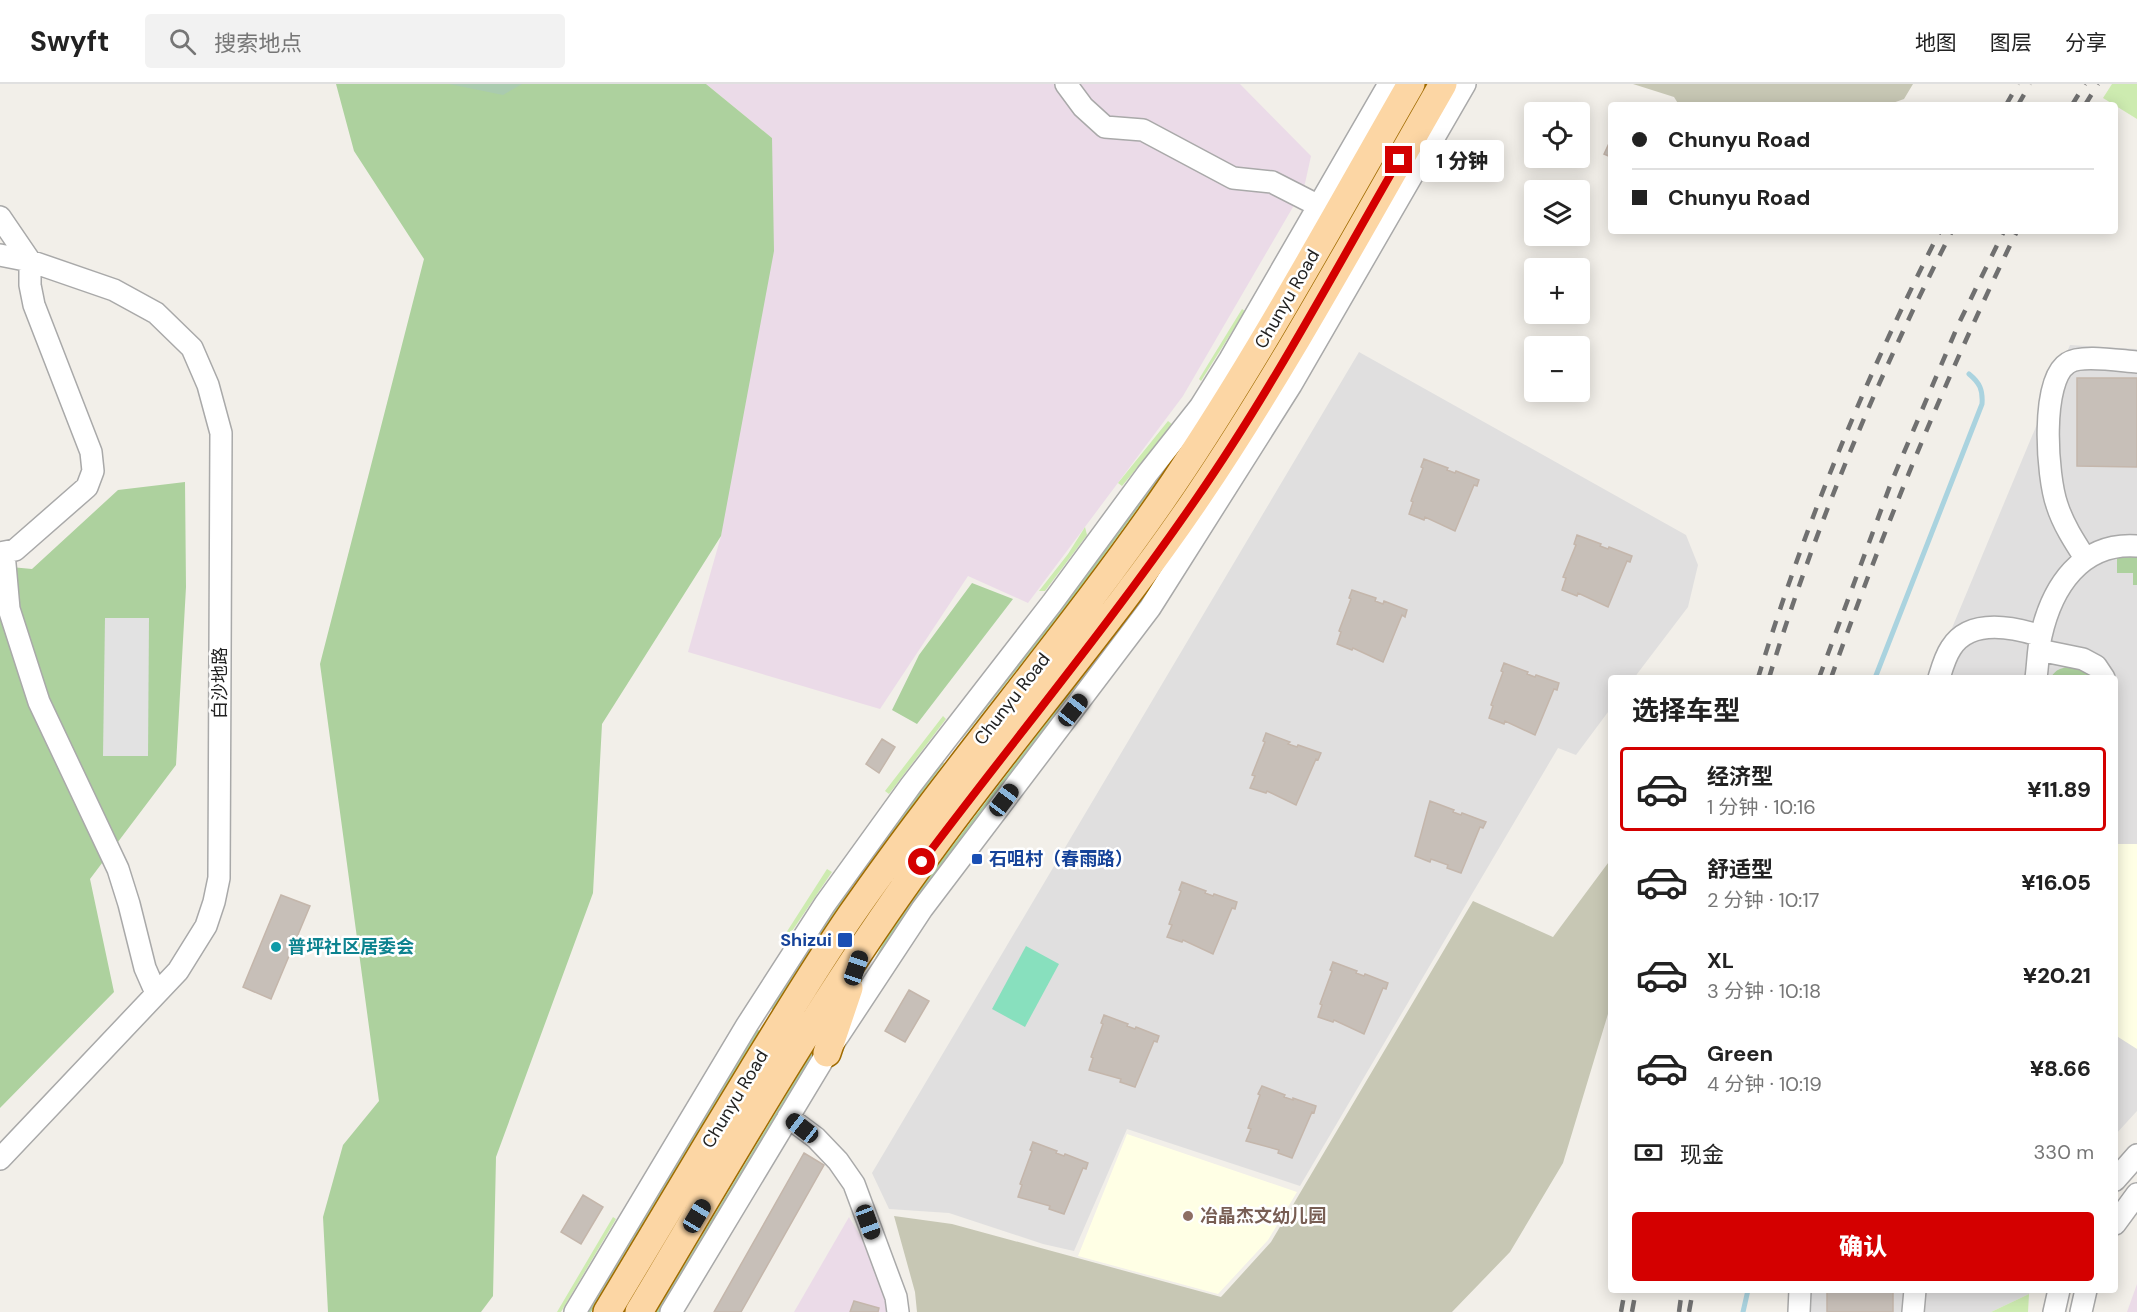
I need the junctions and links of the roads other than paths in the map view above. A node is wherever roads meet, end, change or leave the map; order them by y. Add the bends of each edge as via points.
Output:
1 (1066, 84) edge
2 (1389, 84) edge
3 (1411, 84) edge
4 (1443, 84) edge
5 (1465, 84) edge
6 (1319, 206) junction
7 (0, 217) edge
8 (0, 255) edge
9 (30, 261) junction
10 (0, 267) edge
11 (2137, 362) edge
12 (2137, 546) edge
13 (2, 553) edge
14 (2085, 558) junction
15 (2040, 643) junction
16 (1940, 675) edge
17 (2037, 675) edge
18 (2102, 675) edge
19 (863, 946) junction
20 (156, 993) junction
21 (827, 1053) junction
22 (788, 1117) junction
23 (2137, 1155) edge
24 (0, 1159) edge
25 (2118, 1177) edge
26 (2137, 1194) edge
27 (2118, 1220) edge
28 (1800, 1293) edge
29 (1915, 1293) edge
30 (2058, 1293) edge
31 (2085, 1293) edge
32 (575, 1312) edge
33 (608, 1312) edge
34 (639, 1312) edge
35 (671, 1312) edge
36 (898, 1312) edge
37 (1799, 1312) edge
38 (1913, 1312) edge
39 (2054, 1312) edge
40 (2081, 1312) edge

1 - 6 street via 1105,127 1143,130 1233,178 1272,182
2 - 6 street
3 - 33 main road, Chunyu Road via 1245,371 1173,484 848,919
4 - 19 main road, Chunyu Road via 1270,384 1196,498
5 - 21 street via 1291,385 1150,608 939,885
6 - 32 street via 1200,407 911,785 805,934
7 - 9 street
8 - 9 street, 白沙地路
9 - 10 street
9 - 13 street via 34,305 91,452 93,471 87,487 15,550
9 - 20 street, 白沙地路 via 114,290 156,313 192,348 208,385 221,433 219,878 206,926 178,971
11 - 14 street via 2069,362 2061,370 2053,392 2048,443 2056,504
12 - 14 street via 2104,549
13 - 20 street via 9,609 39,702 118,869 145,968
14 - 15 street via 2063,583
15 - 16 street via 2007,627 1973,631 1951,647
15 - 17 street
15 - 18 street via 2083,659 2096,666
19 - 21 main road
19 - 34 main road, Chunyu Road
20 - 24 street, 白沙地路
21 - 22 street
22 - 35 street
22 - 36 street via 816,1138 854,1184
23 - 25 street
26 - 27 street
28 - 37 street
29 - 38 street
30 - 39 street
31 - 40 street

